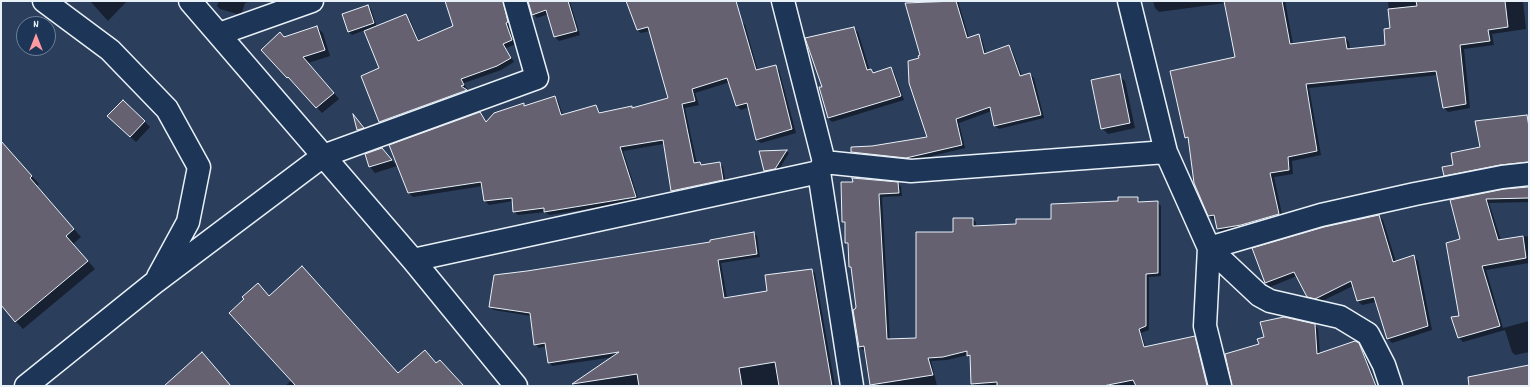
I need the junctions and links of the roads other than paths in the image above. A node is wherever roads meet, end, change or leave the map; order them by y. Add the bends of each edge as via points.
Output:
1 (44, 1) edge
2 (190, 1) edge
3 (312, 1) edge
4 (515, 1) edge
5 (783, 1) edge
6 (1129, 1) edge
7 (219, 34) junction
8 (1166, 152) junction
9 (323, 156) junction
10 (822, 167) junction
11 (1529, 174) edge
12 (1209, 248) junction
13 (413, 260) junction
14 (154, 284) junction
15 (26, 386) edge
16 (516, 386) edge
17 (852, 386) edge
18 (1220, 386) edge
19 (1391, 386) edge

1 - 14 street via 110,50 167,109 199,168 188,222
2 - 7 street
3 - 7 street
4 - 9 street via 537,78
5 - 10 street
6 - 8 street
7 - 9 street
8 - 10 street via 911,171
8 - 12 street
9 - 13 street
9 - 14 street
10 - 13 street
10 - 17 street
11 - 12 street via 1429,191 1328,213
12 - 18 street via 1205,326
12 - 19 street via 1259,295 1270,301 1340,317 1368,334 1384,365
13 - 16 street
14 - 15 street

